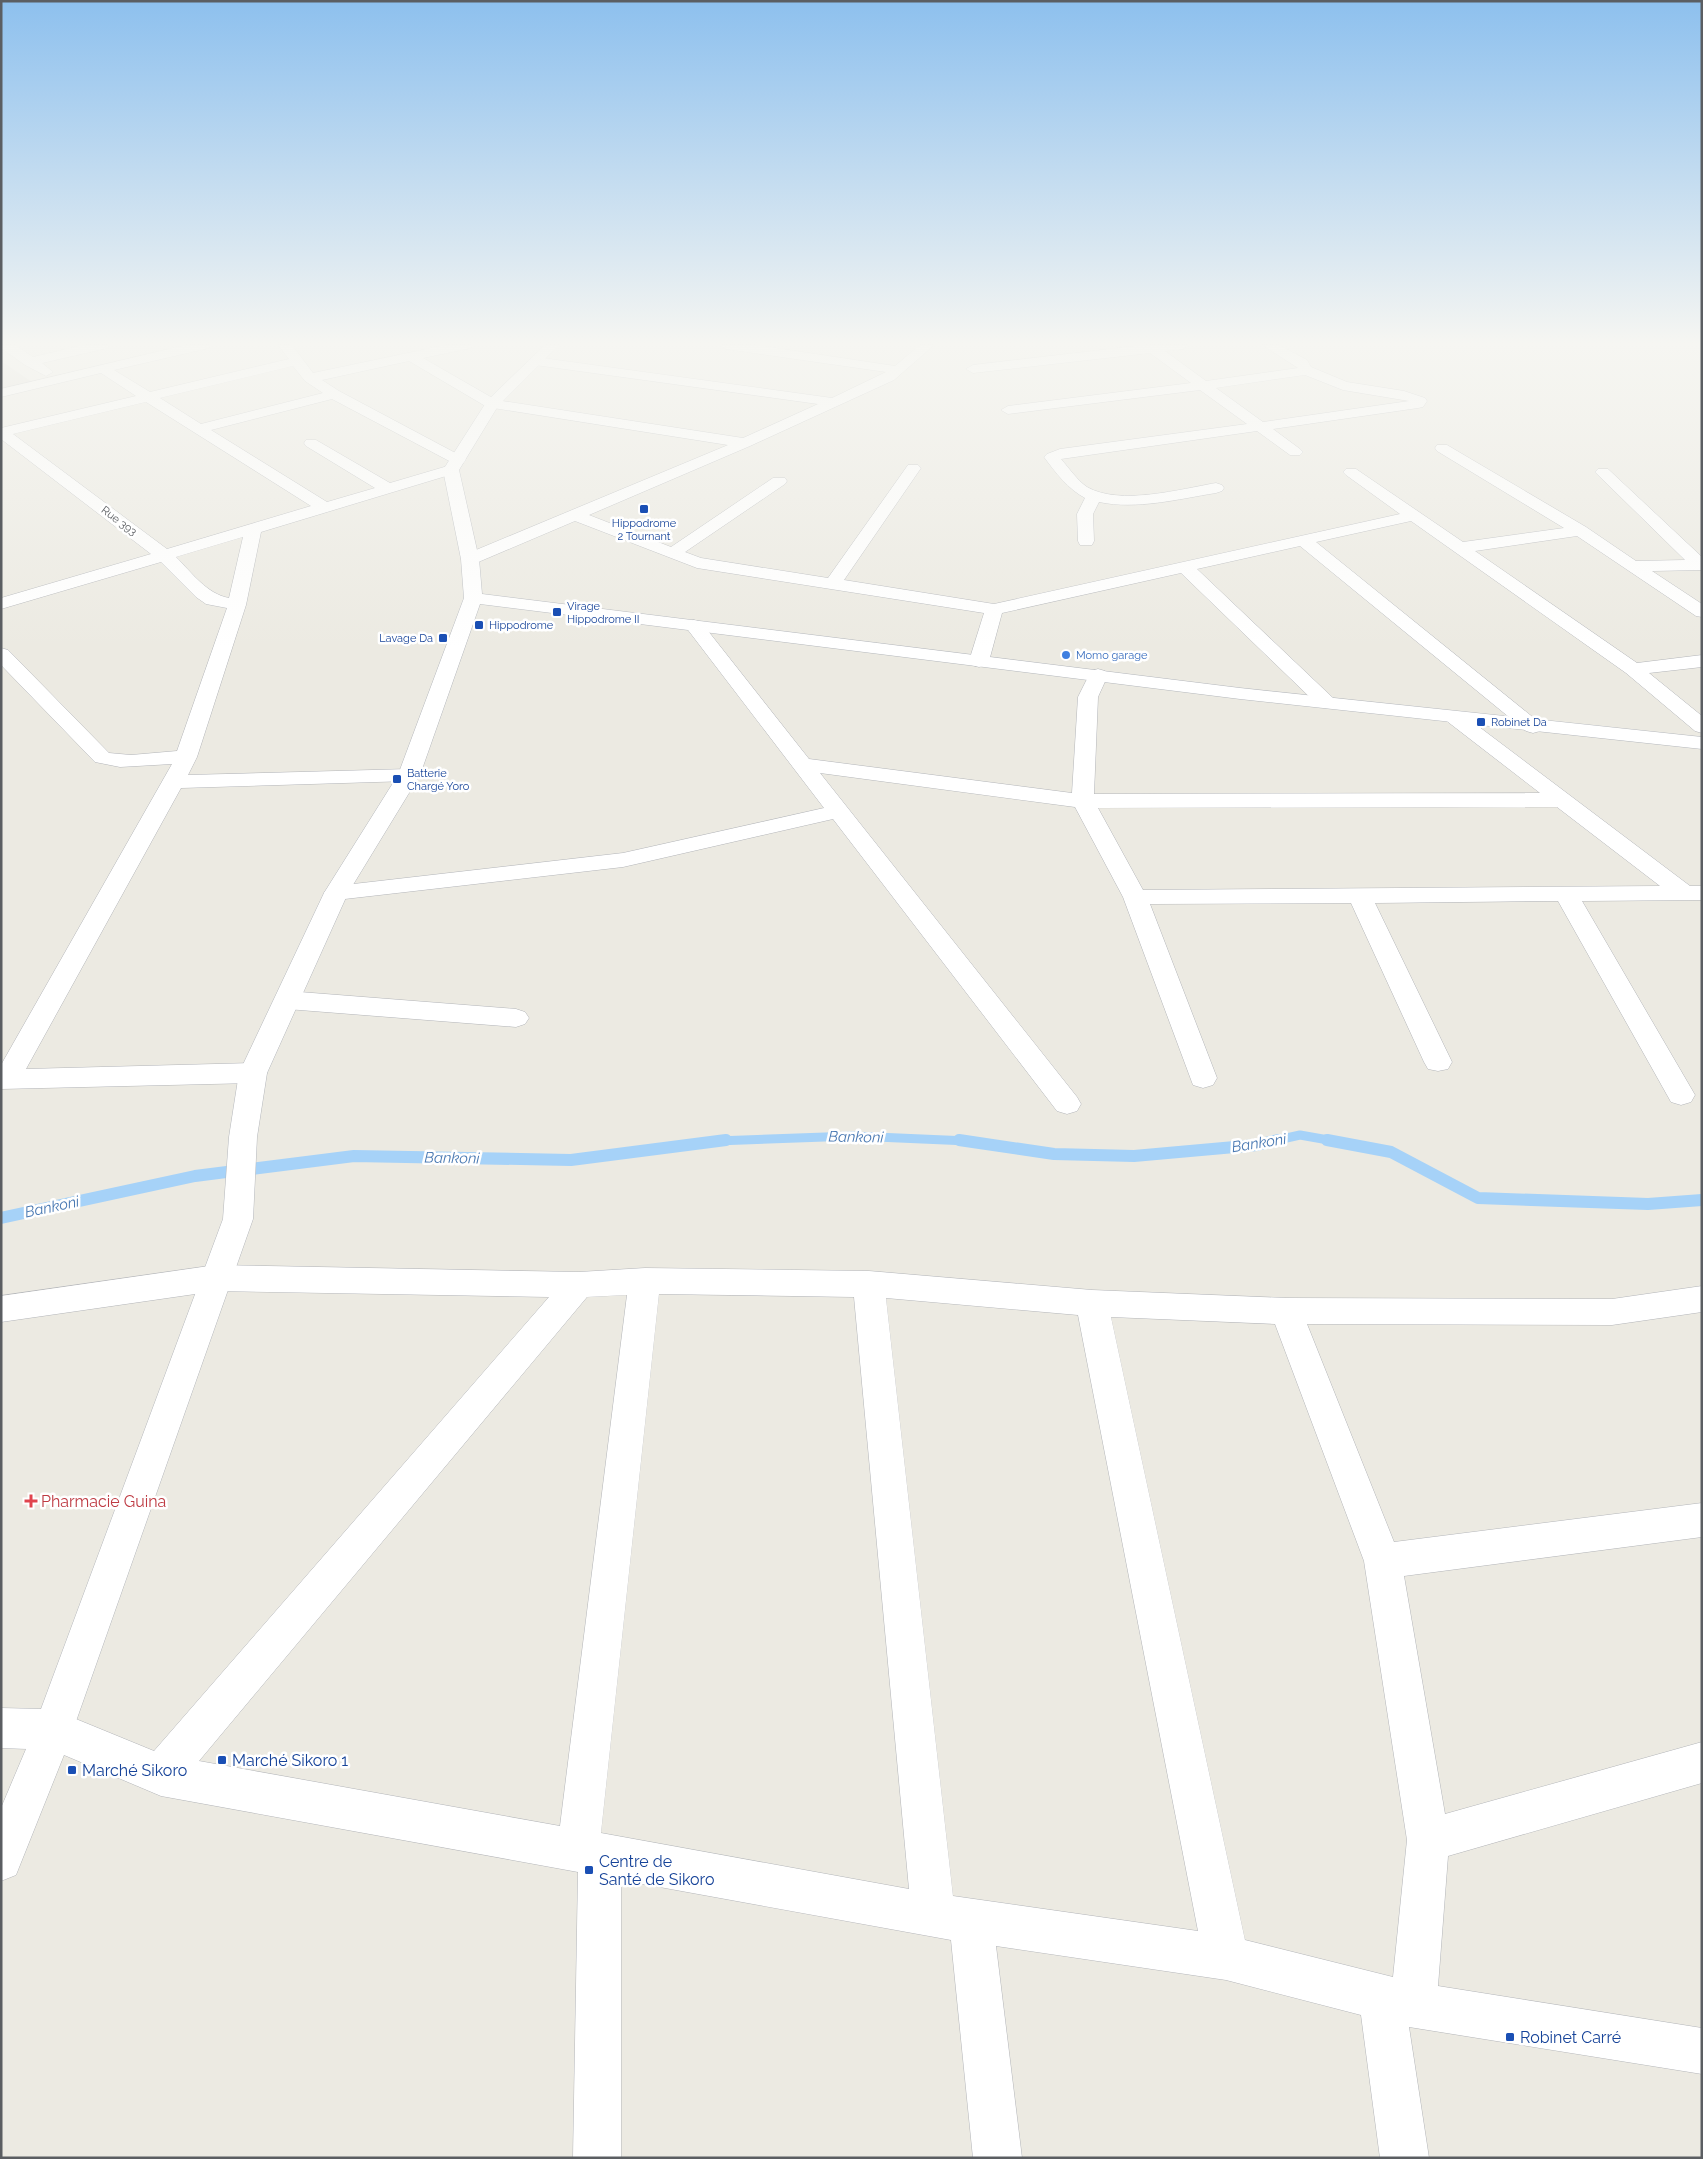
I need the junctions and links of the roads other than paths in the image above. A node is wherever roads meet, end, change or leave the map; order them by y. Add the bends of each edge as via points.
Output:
1 (19, 446) edge
2 (226, 446) edge
3 (316, 446) edge
4 (421, 446) edge
5 (466, 446) edge
6 (738, 446) edge
7 (1121, 446) edge
8 (1287, 446) edge
9 (1442, 448) dead end
10 (1296, 452) dead end
11 (454, 465) junction
12 (914, 468) dead end
13 (1350, 472) dead end
14 (1603, 472) dead end
15 (779, 481) dead end
16 (1216, 488) dead end
17 (388, 489) junction
18 (1094, 496) junction
19 (325, 508) junction
20 (573, 514) junction
21 (1414, 516) junction
22 (253, 530) junction
23 (1580, 531) junction
24 (1303, 540) junction
25 (1086, 541) dead end
26 (1460, 548) junction
27 (673, 553) junction
28 (165, 556) junction
29 (470, 558) junction
30 (1701, 565) edge
31 (1633, 566) junction
32 (1185, 567) junction
33 (833, 584) junction
34 (473, 598) junction
35 (1, 604) edge
36 (237, 605) junction
37 (994, 609) junction
38 (1702, 612) edge
39 (694, 626) junction
40 (1, 654) edge
41 (979, 661) junction
42 (1702, 661) edge
43 (1633, 669) junction
44 (1098, 675) junction
45 (1326, 702) junction
46 (1455, 718) junction
47 (1533, 727) junction
48 (1702, 727) edge
49 (1702, 743) edge
50 (186, 757) junction
51 (802, 764) junction
52 (409, 775) junction
53 (174, 782) junction
54 (1562, 800) junction
55 (1083, 802) junction
56 (838, 811) junction
57 (1693, 893) edge
58 (336, 894) junction
59 (1566, 894) junction
60 (1359, 895) junction
61 (1135, 897) junction
62 (287, 1000) junction
63 (516, 1018) dead end
64 (1438, 1062) dead end
65 (253, 1073) junction
66 (1204, 1078) dead end
67 (4, 1079) edge
68 (1681, 1095) dead end
69 (1067, 1104) dead end
70 (216, 1278) junction
71 (645, 1281) junction
72 (869, 1284) junction
73 (579, 1285) junction
74 (1702, 1299) edge
75 (1092, 1303) junction
76 (1, 1309) edge
77 (1286, 1311) junction
78 (1702, 1520) edge
79 (1382, 1561) junction
80 (1, 1728) edge
81 (54, 1730) junction
82 (1702, 1762) edge
83 (160, 1775) junction
84 (1428, 1840) junction
85 (589, 1852) junction
86 (1, 1860) edge
87 (952, 1918) junction
88 (1226, 1958) junction
89 (1397, 2001) junction
90 (1702, 2051) edge
91 (597, 2158) edge
92 (998, 2158) edge
93 (1405, 2158) edge

1 - 28 street, Rue 393
2 - 19 street
3 - 17 street
4 - 11 street
5 - 11 street
6 - 20 street
7 - 18 street via 1060,454 1052,458 1080,489
8 - 10 street
9 - 23 street
11 - 17 street
11 - 29 street
12 - 33 street
13 - 21 street
14 - 30 street
15 - 27 street
16 - 18 street via 1135,499 1110,500
17 - 19 street
18 - 25 street via 1085,514
19 - 22 street
20 - 27 street
20 - 29 street
21 - 24 street
21 - 26 street
22 - 28 street
22 - 36 street
23 - 26 street
23 - 31 street
24 - 32 street
24 - 47 street
26 - 43 street
27 - 33 street via 697,563
28 - 35 street
28 - 36 street, Rue 393 via 212,600
29 - 34 street
30 - 31 street
31 - 38 street
32 - 37 street
32 - 45 street
33 - 37 street
34 - 39 street
34 - 52 street
36 - 50 street
37 - 41 street
39 - 41 street
39 - 51 street
40 - 50 street via 102,758 110,761
41 - 44 street
42 - 43 street
43 - 48 street
44 - 45 street
44 - 55 street via 1088,697
45 - 46 street
46 - 47 street
46 - 54 street
47 - 49 street
50 - 53 street
51 - 55 street
51 - 56 street
52 - 53 street
52 - 58 street
53 - 67 street
54 - 55 street
54 - 57 street
55 - 61 street
56 - 58 street via 623,860
56 - 69 street
57 - 59 street
58 - 62 street
59 - 60 street
59 - 68 street
60 - 61 street
60 - 64 street
61 - 66 street
62 - 63 street
62 - 65 street
65 - 67 street
65 - 70 street via 243,1137 238,1219
70 - 73 street
70 - 76 street
70 - 81 street
71 - 72 street
71 - 73 street
71 - 85 street
72 - 75 street
72 - 87 street
73 - 83 street
74 - 77 street via 1612,1312
75 - 77 street
75 - 88 street
77 - 79 street
78 - 79 street
79 - 84 street
80 - 81 street
81 - 83 street
81 - 86 street
82 - 84 street
83 - 85 street
84 - 89 street
85 - 87 street
85 - 91 street
87 - 88 street
87 - 92 street
88 - 89 street
89 - 90 street
89 - 93 street

